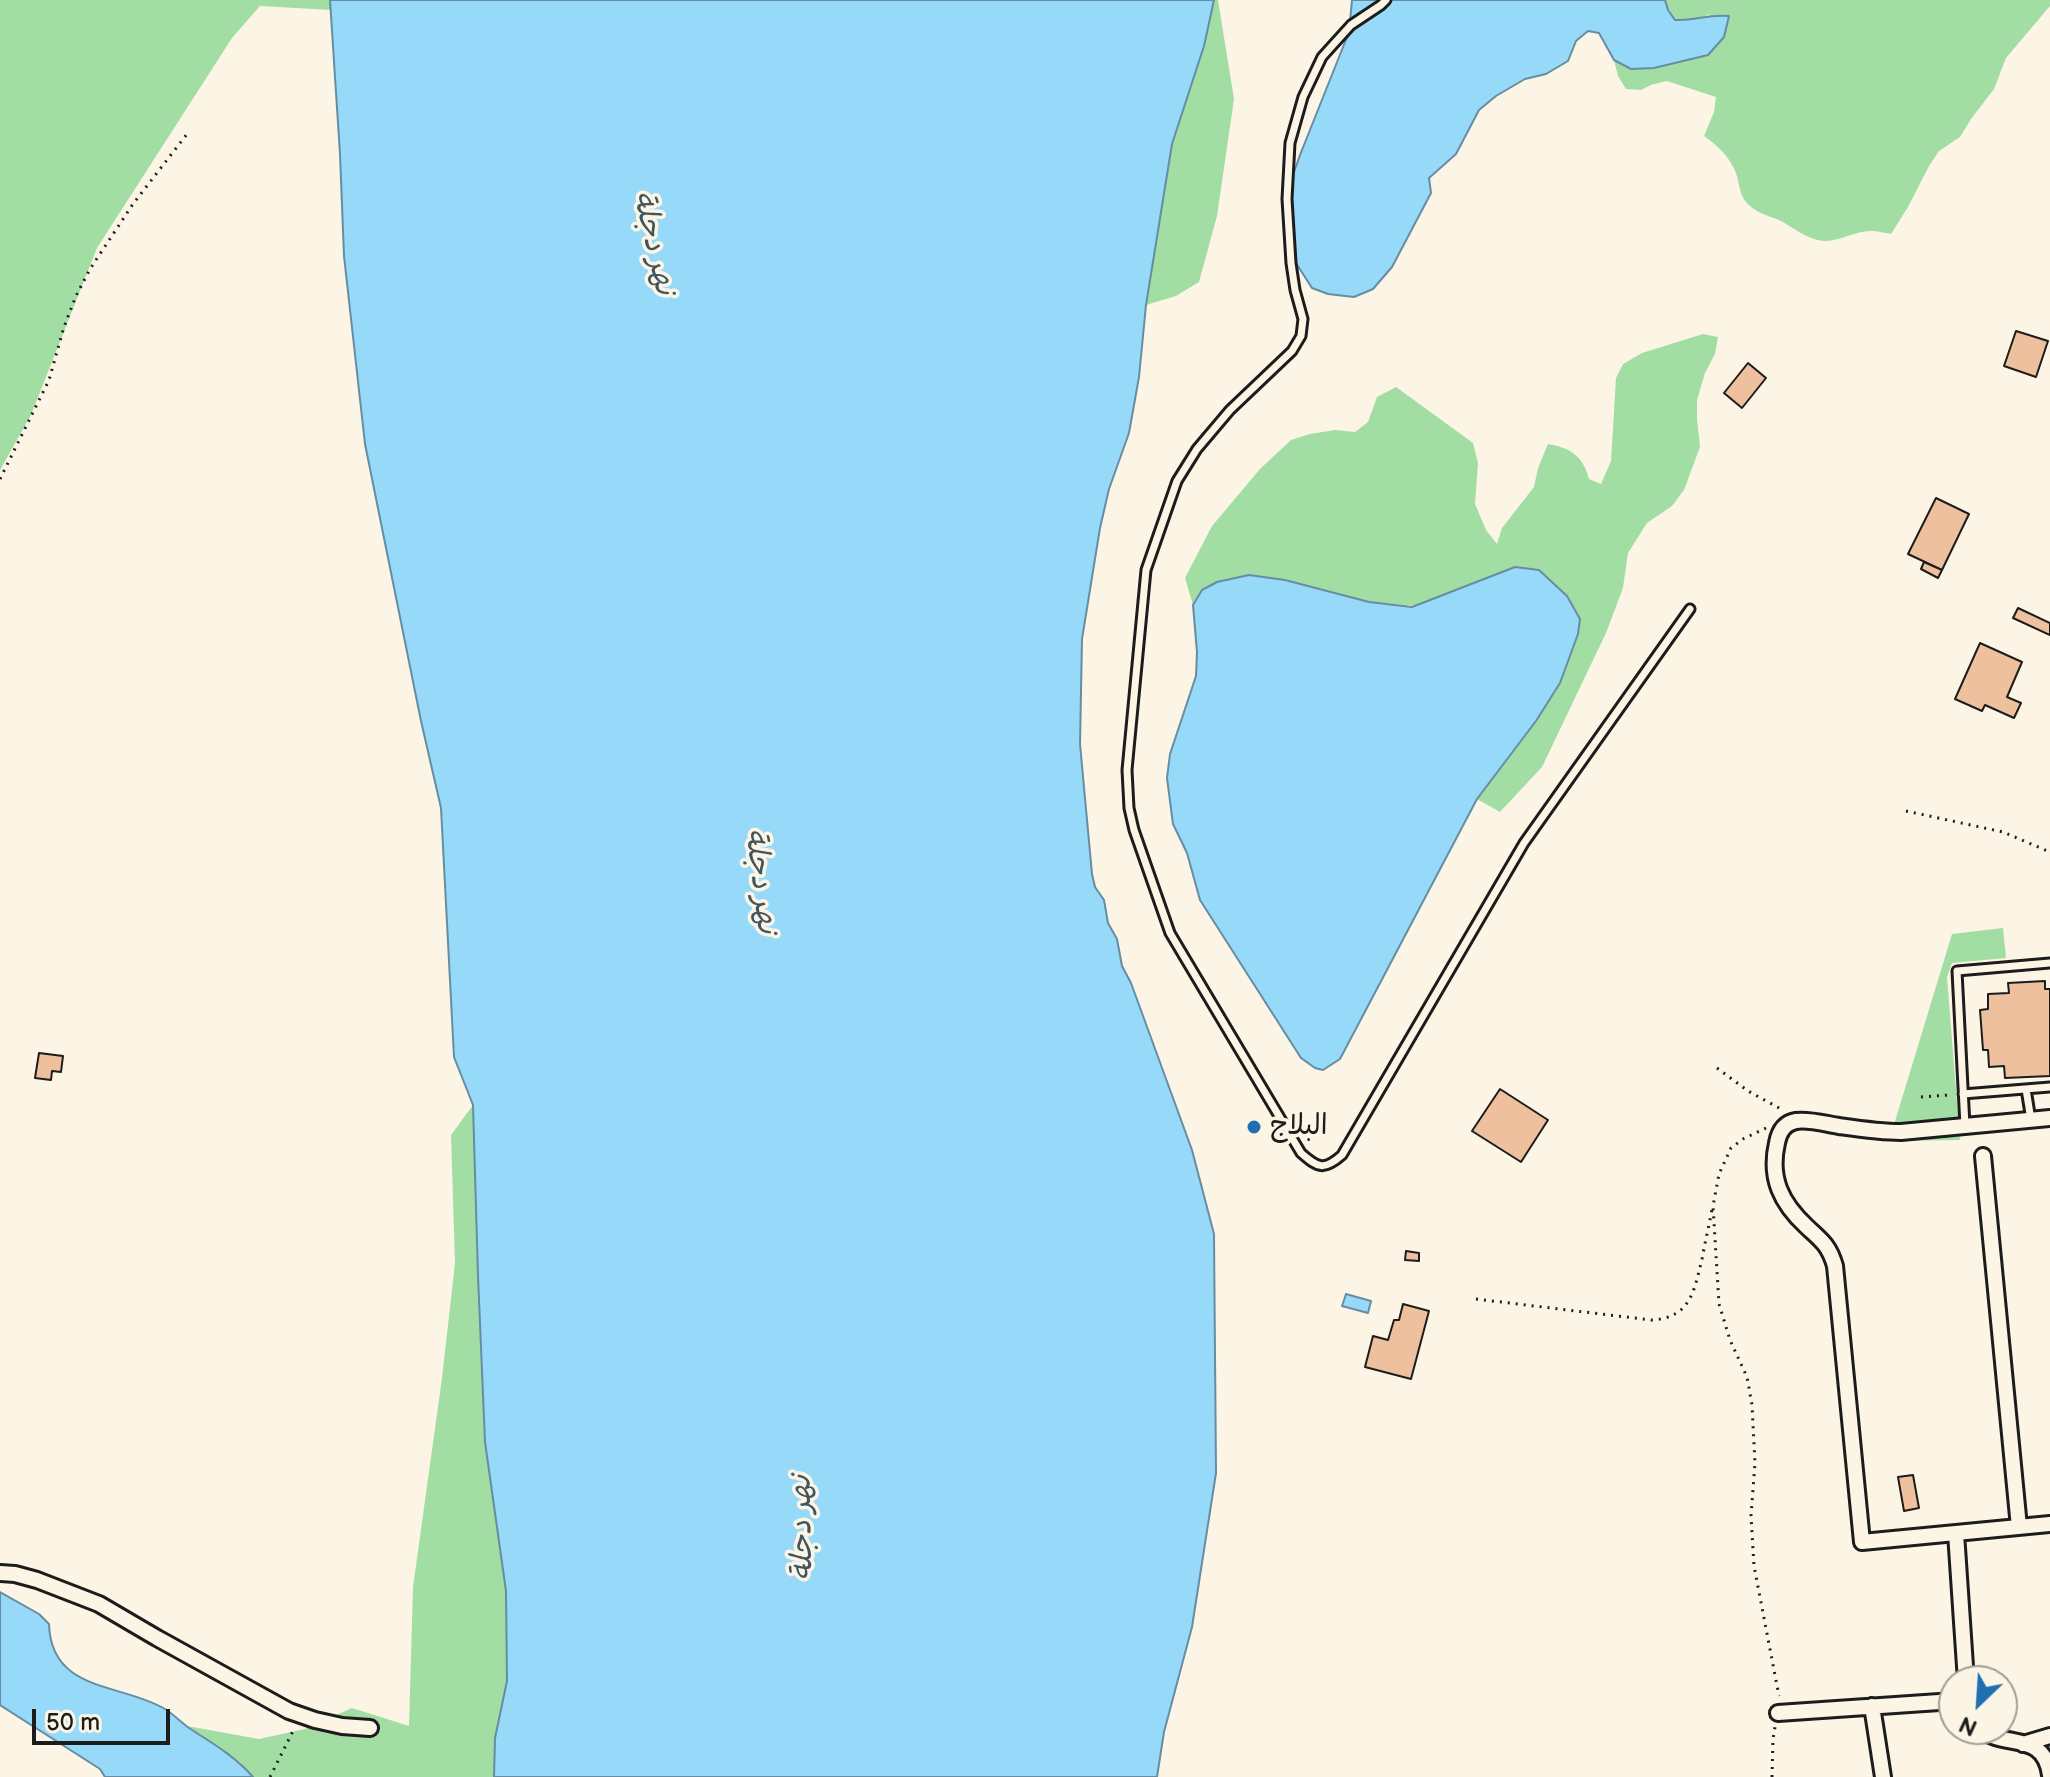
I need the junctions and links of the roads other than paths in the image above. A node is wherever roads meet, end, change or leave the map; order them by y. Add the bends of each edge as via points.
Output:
1 (1386, 0) edge
2 (1690, 609) dead end
3 (2050, 963) edge
4 (2050, 1087) edge
5 (2026, 1089) junction
6 (1963, 1094) junction
7 (2050, 1118) edge
8 (2031, 1120) junction
9 (1965, 1126) junction
10 (1983, 1156) dead end
11 (2050, 1524) edge
12 (2019, 1527) junction
13 (1956, 1533) junction
14 (0, 1573) edge
15 (1965, 1665) edge
16 (1938, 1702) edge
17 (1872, 1706) junction
18 (1778, 1713) road end
19 (370, 1728) dead end
20 (2050, 1736) edge
21 (2018, 1743) edge
22 (2022, 1744) junction
23 (2050, 1775) edge
24 (1883, 1777) edge

1 - 2 lane via 1351,25 1322,57 1303,97 1290,143 1287,199 1301,336 1230,410 1177,481 1146,570 1127,770 1134,830 1170,933 1311,1162 1331,1165 1342,1155 1524,843
3 - 6 lane via 1957,971
4 - 5 lane
5 - 6 lane
5 - 8 lane
6 - 9 lane
7 - 8 street
8 - 9 street
9 - 13 street via 1883,1132 1795,1121 1778,1136 1775,1164 1779,1191 1828,1247 1835,1266 1862,1542
10 - 12 street
11 - 12 street
12 - 13 street
13 - 15 street
14 - 19 street via 37,1580 99,1604 301,1715
16 - 17 street
17 - 18 street
17 - 24 street
20 - 22 street
21 - 22 street
22 - 23 street via 2042,1751

